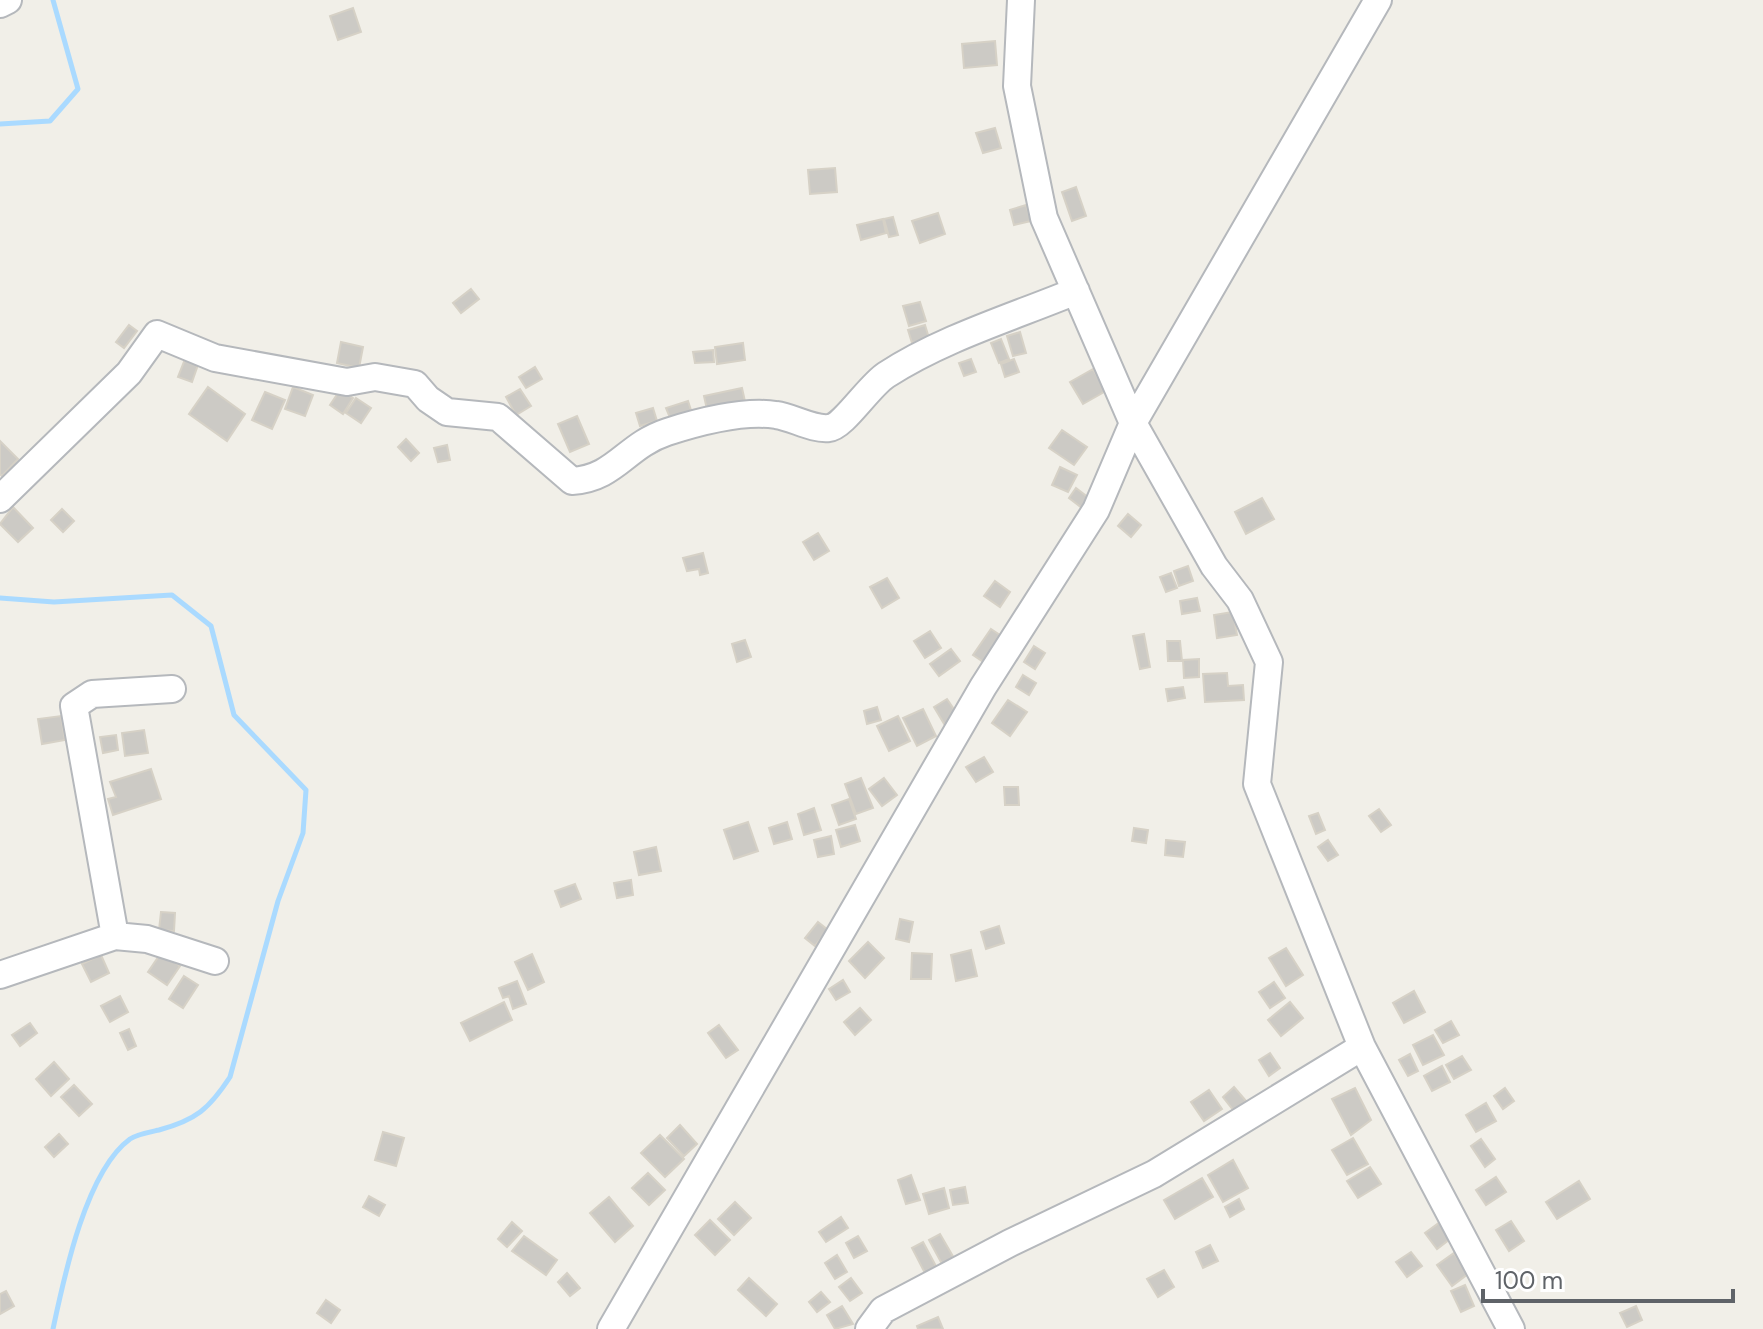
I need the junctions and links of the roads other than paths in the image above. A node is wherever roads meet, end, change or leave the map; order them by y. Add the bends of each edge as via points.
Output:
1 (8, 0) edge
2 (1021, 0) edge
3 (1378, 0) edge
4 (0, 4) edge
5 (1076, 291) junction
6 (1133, 423) junction
7 (0, 499) edge
8 (172, 689) dead end
9 (115, 936) junction
10 (215, 961) dead end
11 (0, 975) edge
12 (1362, 1047) junction
13 (611, 1329) edge
14 (869, 1329) edge
15 (1511, 1329) edge

1 - 4 street
2 - 5 street via 1017,86 1044,218
3 - 6 street
5 - 6 street
5 - 7 street via 904,364 871,385 844,421 829,428 774,415 715,421 667,432 638,445 604,476 572,481 498,417 447,412 415,384 375,377 347,382 215,358 157,334 129,373
6 - 12 street via 1214,566 1240,600 1269,662 1257,784
6 - 13 street via 1096,510 983,687
8 - 9 street via 92,694 74,706
9 - 10 street via 147,939
9 - 11 street
12 - 14 street via 1154,1174 883,1310
12 - 15 street

